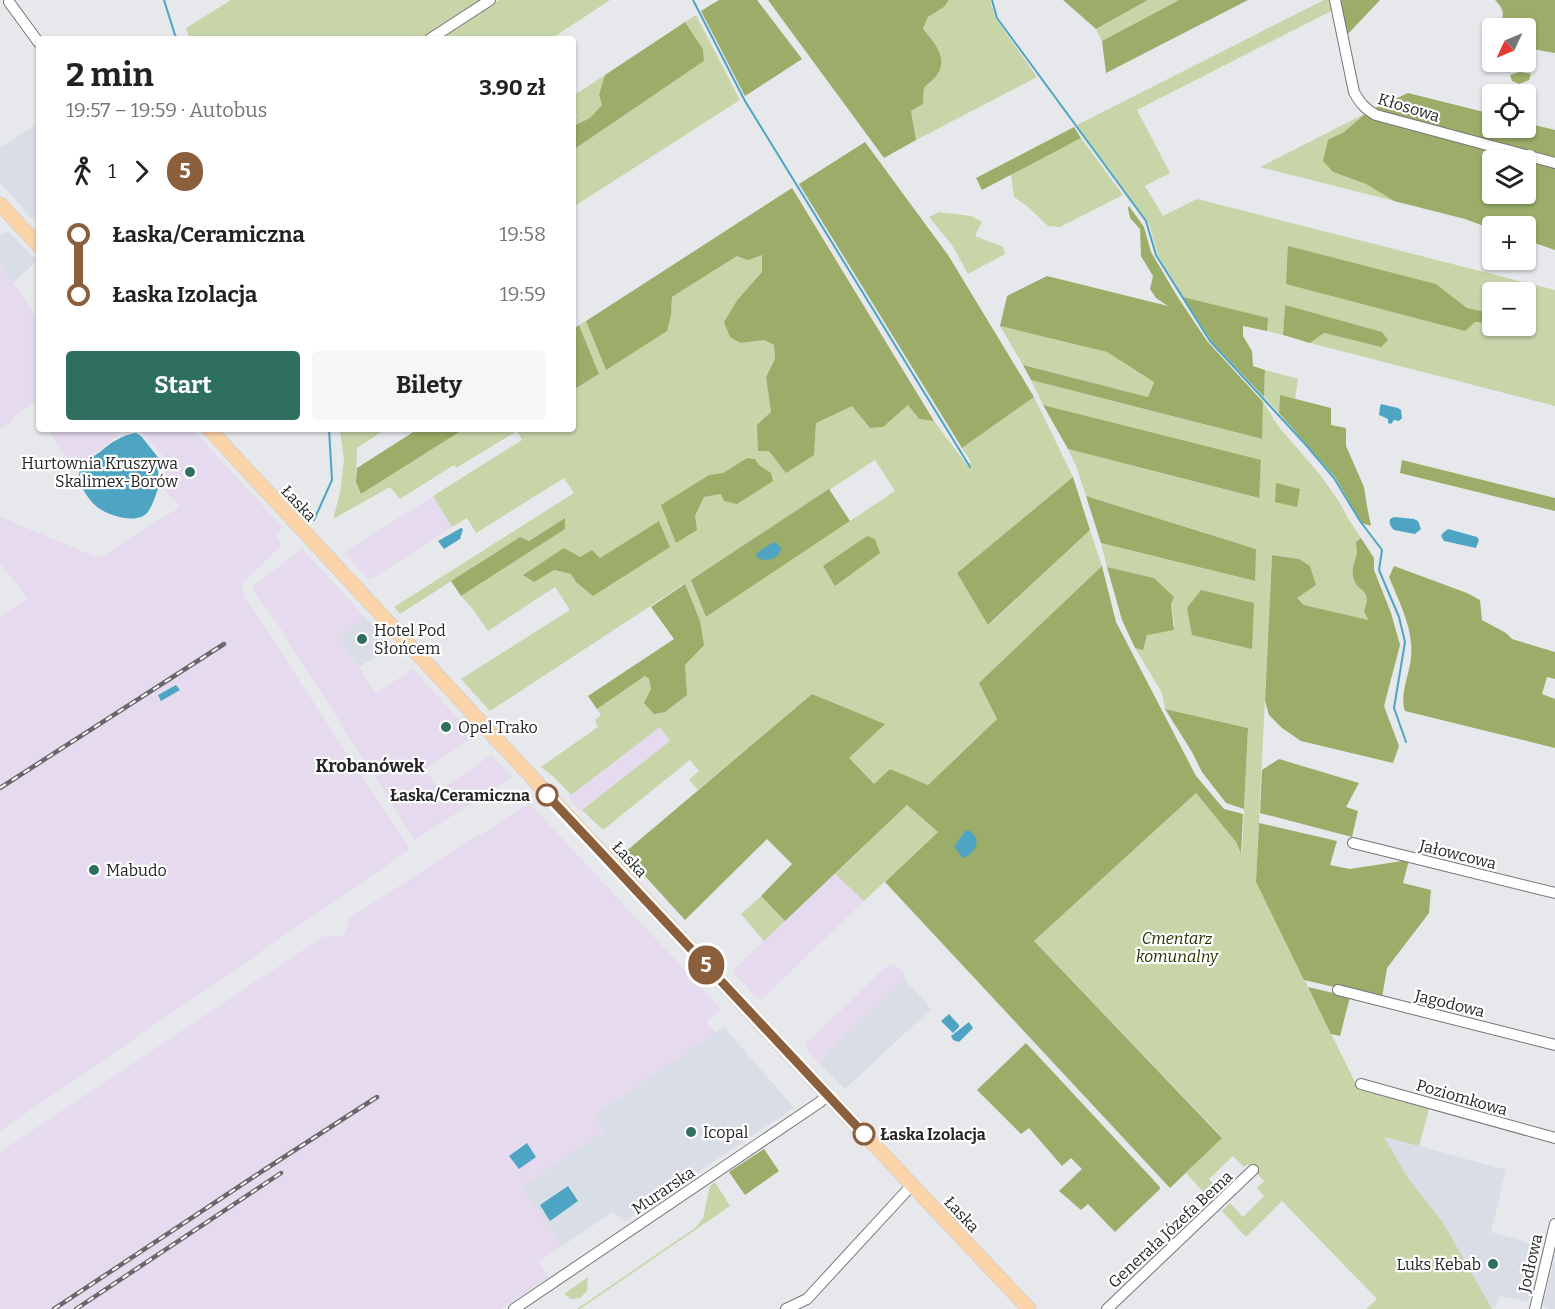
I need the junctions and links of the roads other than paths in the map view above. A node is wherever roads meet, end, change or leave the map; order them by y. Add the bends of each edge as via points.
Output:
1 (490, 0) edge
2 (1335, 0) edge
3 (6, 3) edge
4 (435, 36) edge
5 (36, 39) edge
6 (1555, 163) edge
7 (0, 204) edge
8 (36, 243) edge
9 (212, 432) edge
10 (1353, 843) dead end
11 (1555, 893) edge
12 (1338, 990) dead end
13 (1555, 1045) edge
14 (1360, 1084) dead end
15 (827, 1095) junction
16 (1555, 1138) edge
17 (1253, 1170) dead end
18 (912, 1185) junction
19 (1555, 1224) edge
20 (518, 1308) edge
21 (786, 1309) edge
22 (1029, 1309) edge
23 (1107, 1309) edge
24 (1535, 1309) edge

1 - 4 street
2 - 6 street, Kłosowa via 1354,92 1369,111
3 - 5 street
7 - 8 main road
9 - 15 main road, Łaska
10 - 11 street, Jałowcowa
12 - 13 street, Jagodowa
14 - 16 street, Poziomkowa
15 - 18 main road, Łaska
15 - 20 street, Murarska
17 - 23 street, Generała Józefa Bema
18 - 21 street via 807,1299
18 - 22 main road, Łaska
19 - 24 street, Jodłowa

